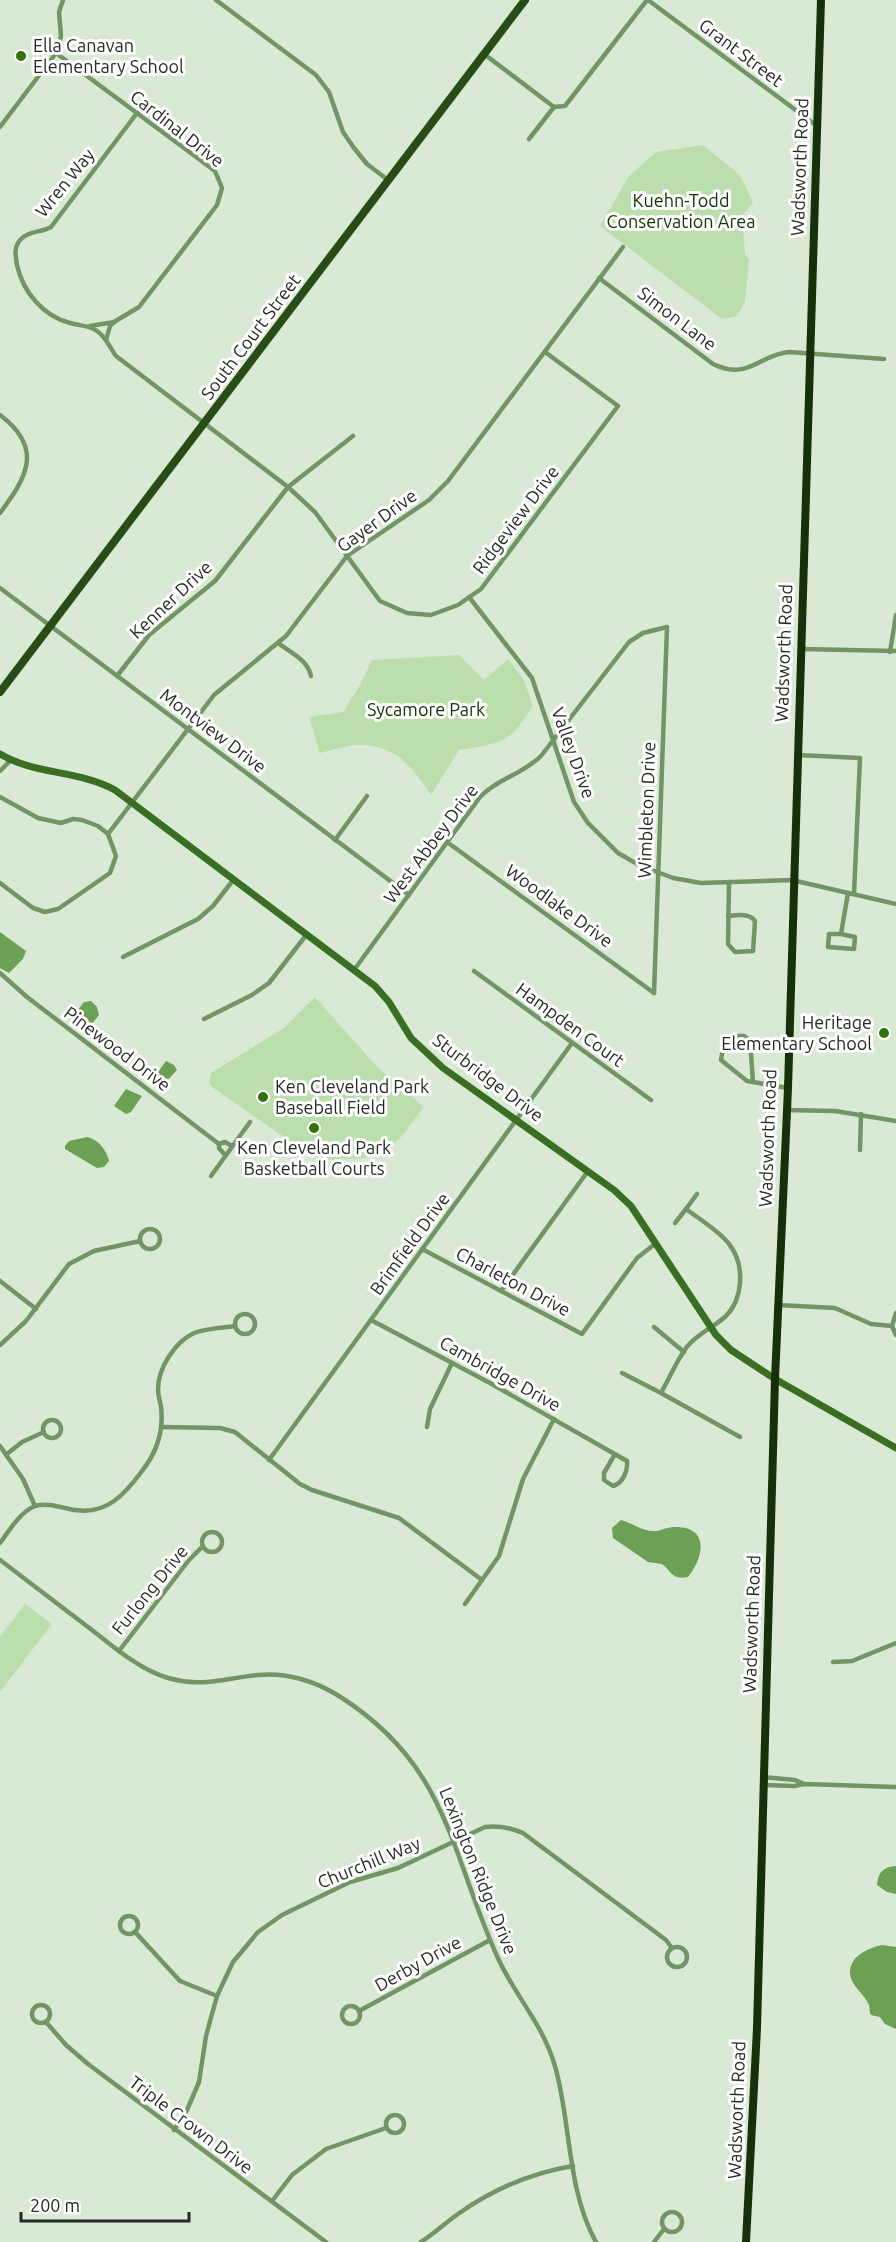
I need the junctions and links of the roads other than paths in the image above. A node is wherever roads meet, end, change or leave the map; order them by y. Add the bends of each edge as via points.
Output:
1 (63, 0) edge
2 (216, 0) edge
3 (525, 0) edge
4 (648, 0) edge
5 (821, 0) edge
6 (56, 53) junction
7 (484, 54) junction
8 (554, 107) junction
9 (137, 113) junction
10 (0, 126) edge
11 (818, 127) junction
12 (530, 139) dead end
13 (388, 180) junction
14 (623, 247) dead end
15 (600, 278) junction
16 (114, 322) junction
17 (86, 325) junction
18 (106, 340) junction
19 (545, 352) junction
20 (810, 353) junction
21 (884, 359) dead end
22 (0, 415) edge
23 (205, 423) junction
24 (353, 436) dead end
25 (288, 487) junction
26 (0, 513) edge
27 (347, 556) junction
28 (0, 588) edge
29 (469, 597) junction
30 (896, 615) edge
31 (50, 626) junction
32 (667, 627) joint
33 (278, 643) junction
34 (801, 649) junction
35 (893, 651) edge
36 (117, 676) junction
37 (311, 676) dead end
38 (0, 692) edge
39 (189, 729) junction
40 (553, 741) junction
41 (0, 754) edge
42 (798, 755) junction
43 (11, 760) junction
44 (0, 771) edge
45 (367, 796) dead end
46 (0, 797) edge
47 (133, 803) junction
48 (108, 834) junction
49 (335, 840) junction
50 (447, 842) junction
51 (658, 873) junction
52 (234, 879) junction
53 (792, 880) junction
54 (729, 882) junction
55 (0, 883) edge
56 (851, 893) junction
57 (409, 895) junction
58 (896, 904) edge
59 (728, 916) junction
60 (307, 934) junction
61 (841, 934) junction
62 (123, 957) dead end
63 (354, 970) junction
64 (474, 971) dead end
65 (0, 973) edge
66 (654, 993) joint
67 (204, 1019) dead end
68 (572, 1043) junction
69 (753, 1082) junction
70 (788, 1088) junction
71 (651, 1100) dead end
72 (786, 1110) junction
73 (861, 1114) junction
74 (516, 1119) junction
75 (896, 1121) edge
76 (249, 1122) dead end
77 (219, 1144) junction
78 (232, 1146) junction
79 (860, 1150) dead end
80 (225, 1155) junction
81 (588, 1171) junction
82 (211, 1176) dead end
83 (697, 1194) dead end
84 (686, 1209) junction
85 (675, 1223) dead end
86 (140, 1241) junction
87 (656, 1243) junction
88 (422, 1250) junction
89 (0, 1281) edge
90 (501, 1291) junction
91 (778, 1305) junction
92 (36, 1309) junction
93 (896, 1313) edge
94 (371, 1320) junction
95 (235, 1326) junction
96 (892, 1326) junction
97 (654, 1327) dead end
98 (711, 1327) junction
99 (896, 1335) edge
100 (0, 1345) edge
101 (684, 1352) junction
102 (452, 1363) junction
103 (622, 1373) dead end
104 (775, 1379) junction
105 (661, 1394) junction
106 (554, 1419) junction
107 (162, 1427) junction
108 (426, 1428) dead end
109 (44, 1432) junction
110 (740, 1437) dead end
111 (0, 1446) edge
112 (896, 1448) edge
113 (7, 1454) junction
114 (615, 1454) junction
115 (269, 1460) junction
116 (35, 1506) junction
117 (0, 1543) edge
118 (203, 1546) junction
119 (0, 1560) edge
120 (482, 1580) junction
121 (465, 1604) dead end
122 (896, 1643) edge
123 (119, 1651) junction
124 (833, 1662) dead end
125 (763, 1781) junction
126 (896, 1787) edge
127 (454, 1842) junction
128 (135, 1932) junction
129 (490, 1940) junction
130 (672, 1948) junction
131 (217, 1996) junction
132 (359, 2011) junction
133 (46, 2022) junction
134 (386, 2128) junction
135 (174, 2130) junction
136 (573, 2166) junction
137 (272, 2201) junction
138 (664, 2229) junction
139 (326, 2242) edge
140 (421, 2242) edge
141 (596, 2242) edge
142 (654, 2242) edge
143 (746, 2242) edge

1 - 6 street
2 - 13 street via 316,75 329,92 354,148
3 - 7 main road, South Court Street
4 - 8 street via 565,106
4 - 11 street, Grant Street
5 - 11 highway, Wadsworth Road
6 - 9 street, Cardinal Drive
6 - 10 street
7 - 8 street
7 - 13 main road, South Court Street
8 - 12 street
9 - 16 street, Cardinal Drive via 215,171 222,194 145,300
9 - 17 street, Wren Way via 51,227 28,234 19,241 15,252 23,283 36,302 63,321
11 - 20 highway, Wadsworth Road
13 - 23 main road, South Court Street
14 - 15 street, Gayer Drive
15 - 19 street, Gayer Drive
15 - 20 street, Simon Lane via 720,367 745,369 776,354
16 - 17 street, Cardinal Drive
16 - 18 street
17 - 18 street, Ridgeview Drive
18 - 23 street, Ridgeview Drive via 116,356
19 - 27 street, Gayer Drive via 439,491
19 - 29 street, Ridgeview Drive via 618,406 484,585
20 - 21 street, Simon Lane
20 - 34 highway, Wadsworth Road
22 - 26 street via 21,438 27,464 19,488
23 - 25 street, Ridgeview Drive
23 - 31 main road, South Court Street
24 - 25 street, Kenner Drive
25 - 27 street, Ridgeview Drive via 324,522
25 - 36 street, Kenner Drive via 215,581 149,635
27 - 29 street, Ridgeview Drive via 375,597 407,613 440,613
27 - 33 street, Gayer Drive
28 - 31 street, Montview Drive
29 - 40 street, Valley Drive via 531,678
30 - 35 street
31 - 36 street, Montview Drive
31 - 38 main road, South Court Street
32 - 40 street, West Abbey Drive via 643,633 629,642
32 - 51 street, Wimbleton Drive
33 - 37 street via 304,662
33 - 39 street, Gayer Drive via 220,689
34 - 35 street
34 - 42 highway, Wadsworth Road
36 - 39 street, Montview Drive
39 - 47 street, Gayer Drive
39 - 49 street, Montview Drive
40 - 50 street, West Abbey Drive via 535,762 486,791
40 - 51 street, Valley Drive via 569,790 588,823 618,853
41 - 43 street, Sturbridge Drive
42 - 53 highway, Wadsworth Road
42 - 56 street via 860,758
43 - 44 street
43 - 47 street, Sturbridge Drive via 96,781
45 - 49 street
46 - 48 street via 38,818 61,823 82,820
47 - 48 street, Gayer Drive
47 - 52 street, Sturbridge Drive
48 - 55 street via 116,856 110,873 58,909 45,912 33,908
49 - 57 street, Montview Drive
50 - 57 street, West Abbey Drive
50 - 66 street, Woodlake Drive
51 - 54 street, Valley Drive via 700,883
51 - 66 street, Wimbleton Drive
52 - 60 street, Sturbridge Drive
52 - 62 street via 198,919
53 - 54 street, Valley Drive
53 - 56 street, Valley Drive
53 - 70 highway, Wadsworth Road
54 - 59 street
56 - 58 street, Valley Drive
56 - 61 street
57 - 63 street, West Abbey Drive
59 - 59 street via 729,947 753,951 755,921 746,915
60 - 63 street, Sturbridge Drive
60 - 67 street via 269,983
61 - 61 street via 829,934 828,947 854,949 855,937
63 - 74 street, Sturbridge Drive via 382,994 411,1038 443,1068
64 - 68 street, Hampden Court
65 - 77 street, Pinewood Drive
68 - 71 street, Hampden Court
68 - 74 street, Brimfield Drive
69 - 69 street via 750,1040 730,1036 724,1042 721,1060
69 - 70 street
70 - 72 highway, Wadsworth Road
72 - 73 street
72 - 91 highway, Wadsworth Road
73 - 75 street
73 - 79 street
74 - 81 street, Sturbridge Drive
74 - 88 street, Brimfield Drive
76 - 78 street
77 - 78 street, Pinewood Drive
77 - 80 street, Pinewood Drive
78 - 80 street
80 - 82 street
81 - 87 street, Sturbridge Drive via 631,1206
81 - 90 street
83 - 84 street
84 - 85 street
84 - 98 street via 725,1239 739,1260 739,1294 727,1316
86 - 86 street via 145,1249 152,1250 160,1237 156,1231 146,1230
86 - 92 street via 80,1257 69,1264
87 - 90 street, Charleton Drive via 637,1258 582,1334
87 - 98 street, Sturbridge Drive
88 - 90 street, Charleton Drive
88 - 94 street, Brimfield Drive
89 - 92 street
91 - 96 street via 835,1308 871,1324
91 - 104 highway, Wadsworth Road
92 - 100 street
93 - 96 street
94 - 102 street, Cambridge Drive
94 - 115 street, Brimfield Drive
95 - 95 street via 247,1335 255,1329 255,1322 252,1316 242,1315
95 - 107 street via 194,1334 174,1350 158,1386
96 - 99 street
97 - 101 street
98 - 101 street
98 - 104 street, Sturbridge Drive via 731,1350
101 - 105 street
102 - 106 street, Cambridge Drive
102 - 108 street via 430,1409
103 - 105 street
104 - 112 street, Sturbridge Drive
104 - 125 highway, Wadsworth Road
105 - 110 street
106 - 114 street, Cambridge Drive
106 - 120 street via 528,1466 499,1556
107 - 115 street via 228,1430 242,1436
107 - 116 street via 149,1463 116,1502 86,1510
109 - 109 street via 47,1437 56,1438 61,1434 61,1425 50,1420 45,1423
109 - 113 street
111 - 113 street
113 - 116 street
114 - 114 street via 627,1461 628,1467 620,1483 613,1486 604,1480 604,1473
115 - 120 street via 307,1488 399,1518
116 - 117 street
118 - 118 street, Furlong Drive via 216,1551 222,1539 214,1532 207,1534
118 - 123 street, Furlong Drive
119 - 123 street, Lexington Ridge Drive
120 - 121 street
122 - 124 street via 852,1661
123 - 127 street, Lexington Ridge Drive via 153,1672 179,1680 213,1683 259,1675 285,1676 306,1680 337,1695 382,1728 415,1764 439,1805
125 - 126 street
125 - 143 highway, Wadsworth Road via 757,2028
127 - 129 street, Lexington Ridge Drive
127 - 130 street, Churchill Way via 493,1826 523,1833
127 - 131 street, Churchill Way via 398,1868 357,1879 269,1923 240,1953
128 - 128 street via 139,1926 137,1919 124,1917 122,1930 128,1934
128 - 131 street via 180,1982
129 - 132 street, Derby Drive
129 - 136 street, Lexington Ridge Drive via 549,2049 563,2100
130 - 130 street, Churchill Way via 668,1961 681,1966 686,1960 684,1951
131 - 135 street, Churchill Way via 199,2082
132 - 132 street, Derby Drive via 348,2006 342,2017 347,2023 354,2023 360,2018
133 - 133 street, Triple Crown Drive via 51,2015 49,2008 36,2006 34,2019
133 - 135 street, Triple Crown Drive via 79,2057
134 - 134 street via 398,2133 403,2121 392,2115
134 - 137 street via 326,2149 292,2175
135 - 137 street, Triple Crown Drive
136 - 140 street via 496,2190
136 - 141 street, Lexington Ridge Drive via 584,2218
137 - 139 street, Triple Crown Drive
138 - 138 street via 665,2215 678,2215 682,2223 679,2229
138 - 142 street

